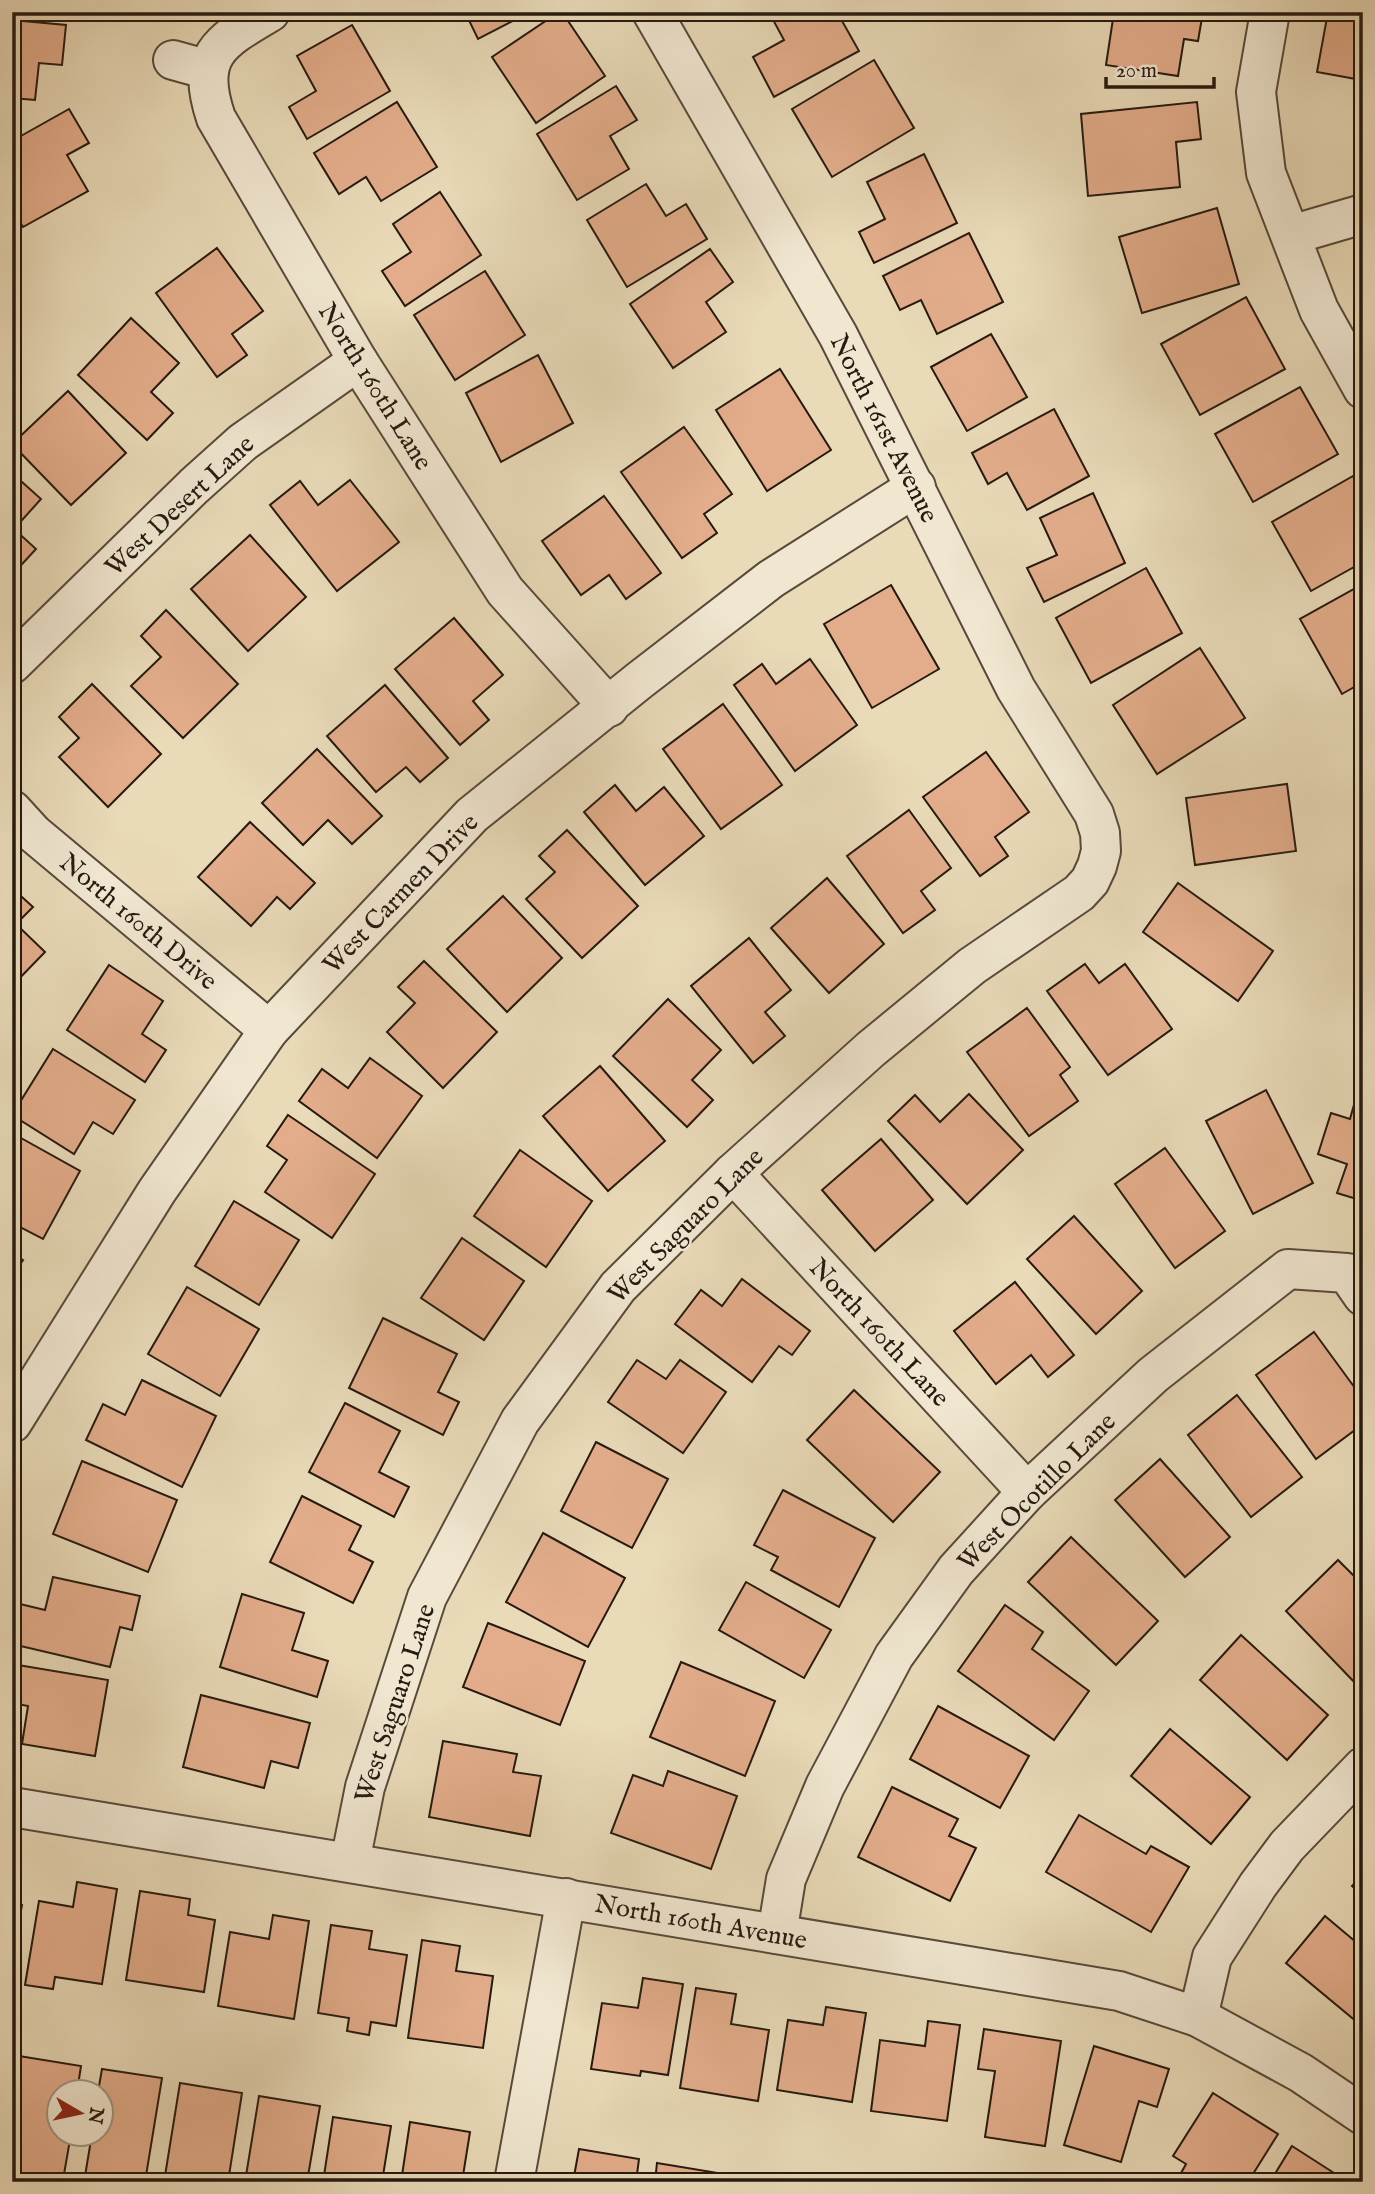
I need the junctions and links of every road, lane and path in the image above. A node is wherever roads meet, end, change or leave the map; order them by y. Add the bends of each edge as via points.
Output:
1 (270, 12) edge
2 (652, 12) edge
3 (1270, 12) edge
4 (1363, 214) edge
5 (1291, 235) junction
6 (358, 361) junction
7 (1363, 389) edge
8 (916, 487) junction
9 (12, 664) edge
10 (609, 707) junction
11 (12, 810) edge
12 (1101, 851) joint
13 (269, 1030) junction
14 (733, 1173) junction
15 (1355, 1285) edge
16 (12, 1423) edge
17 (1027, 1492) junction
18 (1363, 1767) edge
19 (12, 1807) edge
20 (349, 1862) junction
21 (566, 1898) junction
22 (777, 1934) junction
23 (1198, 2017) junction
24 (1363, 2115) edge
25 (514, 2182) edge

1 - 6 street, North 160th Lane via 224,42 215,54 191,65 208,87 216,118
2 - 8 street, North 161st Avenue via 838,335
3 - 5 street via 1256,92 1266,173
4 - 5 street
5 - 7 street via 1319,310
6 - 9 street, West Desert Lane via 243,442
6 - 10 street, North 160th Lane via 505,591
8 - 10 street, West Carmen Drive via 771,579
8 - 12 street, North 161st Avenue via 999,657 1094,814
10 - 13 street, West Carmen Drive via 472,816
11 - 13 street, North 160th Drive
12 - 14 street, West Saguaro Lane via 1090,881 1079,893 938,992
13 - 16 street, West Carmen Drive via 156,1191
14 - 17 street, North 160th Lane
14 - 20 street, West Saguaro Lane via 618,1287 520,1421 427,1597 365,1787
15 - 17 street, West Ocotillo Lane via 1288,1269 1153,1375
17 - 22 street, West Ocotillo Lane via 956,1570 894,1656 825,1786 786,1879
18 - 23 street via 1287,1846 1258,1885 1212,1957
19 - 20 street, North 160th Avenue
20 - 21 street, North 160th Avenue
21 - 22 street, North 160th Avenue
21 - 25 street
22 - 23 street, North 160th Avenue via 1119,1992
23 - 24 street, North 160th Avenue via 1301,2073

